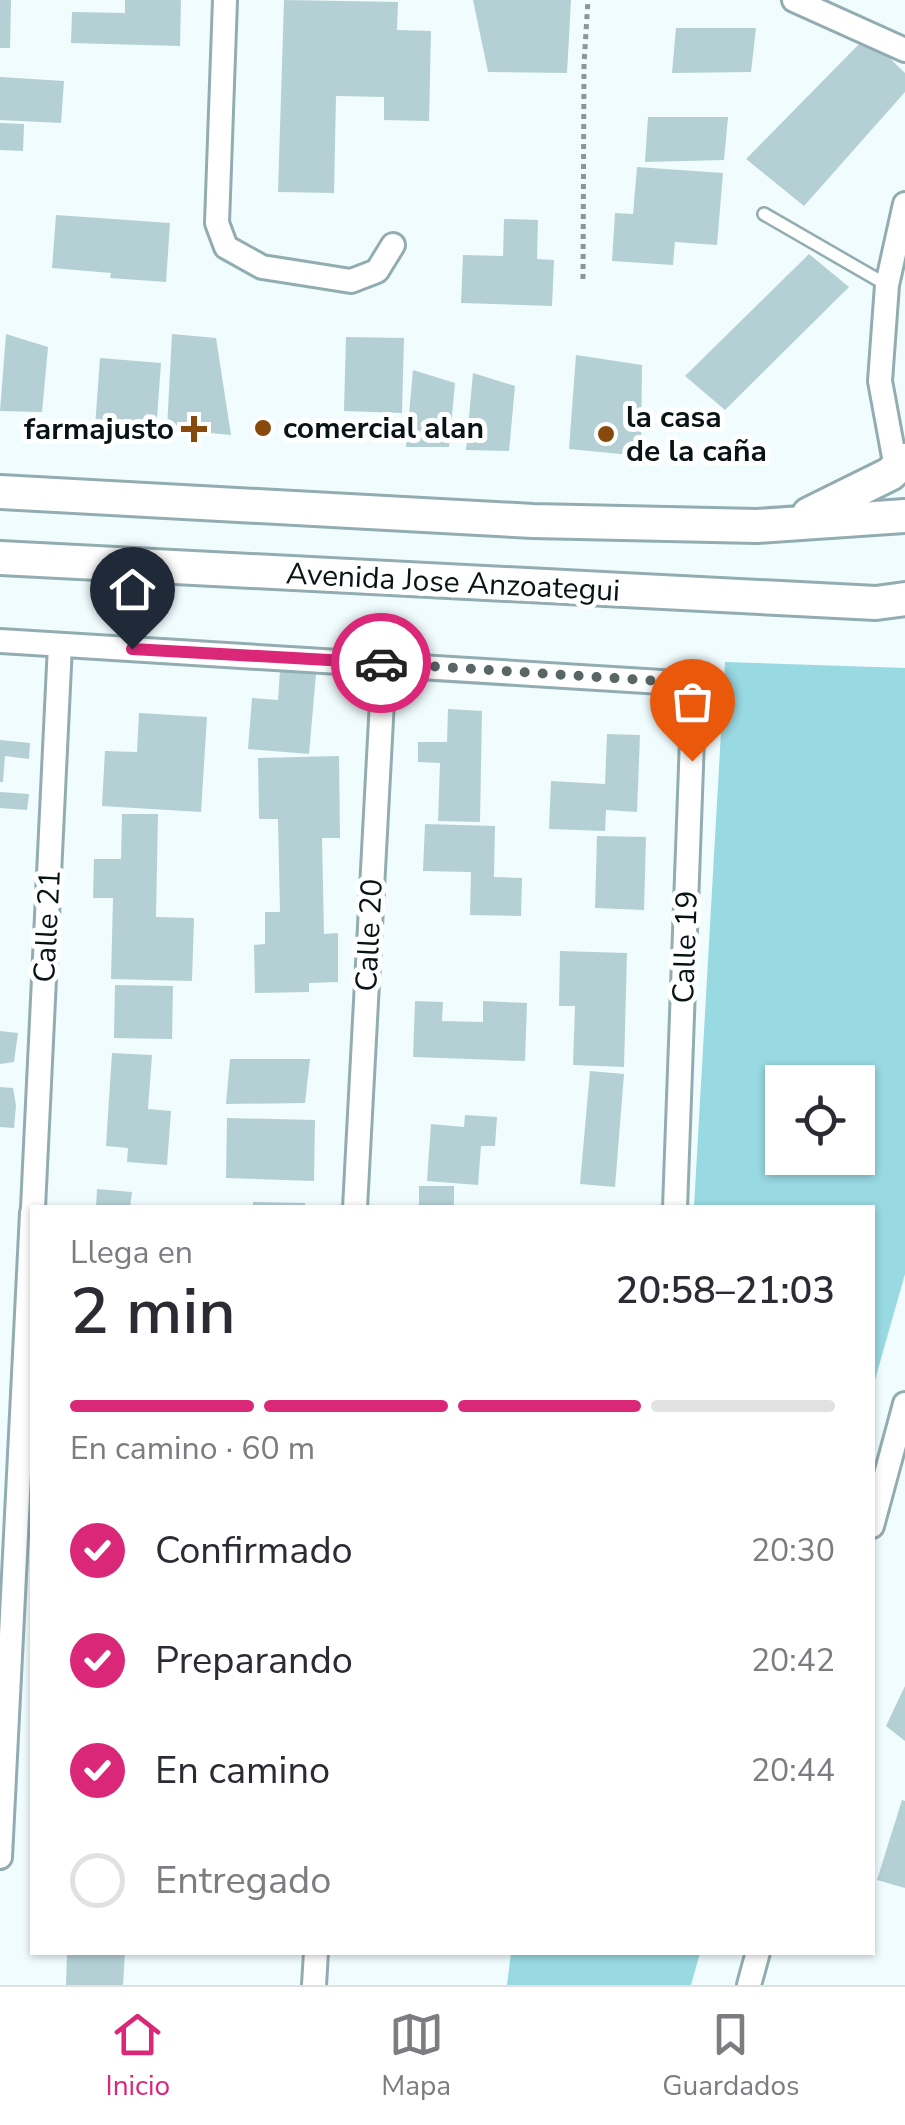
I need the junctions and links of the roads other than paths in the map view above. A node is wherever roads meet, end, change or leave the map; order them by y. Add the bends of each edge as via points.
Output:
1 (225, 0) edge
2 (794, 0) edge
3 (905, 50) edge
4 (905, 204) edge
5 (764, 214) dead end
6 (394, 245) dead end
7 (886, 285) junction
8 (901, 464) edge
9 (0, 492) edge
10 (905, 516) edge
11 (792, 523) junction
12 (0, 558) edge
13 (895, 604) edge
14 (0, 641) edge
15 (60, 645) junction
16 (384, 663) junction
17 (33, 1205) edge
18 (355, 1205) edge
19 (674, 1205) edge
20 (30, 1285) edge
21 (905, 1404) edge
22 (875, 1515) edge
23 (14, 1686) edge
24 (0, 1857) edge
25 (316, 1955) edge
26 (757, 1955) edge
27 (314, 1985) edge
28 (749, 1985) edge

1 - 6 street via 217,223 226,246 262,267 351,281 377,271
2 - 3 street
4 - 7 street
5 - 7 lane
7 - 8 street via 880,381
8 - 11 street
9 - 11 street via 533,520
10 - 11 street
12 - 13 street, Avenida Jose Anzoategui
14 - 15 street
15 - 16 street
15 - 17 street, Calle 21
16 - 18 street, Calle 20
16 - 19 street, Calle 19 via 696,687
20 - 23 street, Calle 21
21 - 22 street
23 - 24 street, Calle 21
25 - 27 street
26 - 28 street

